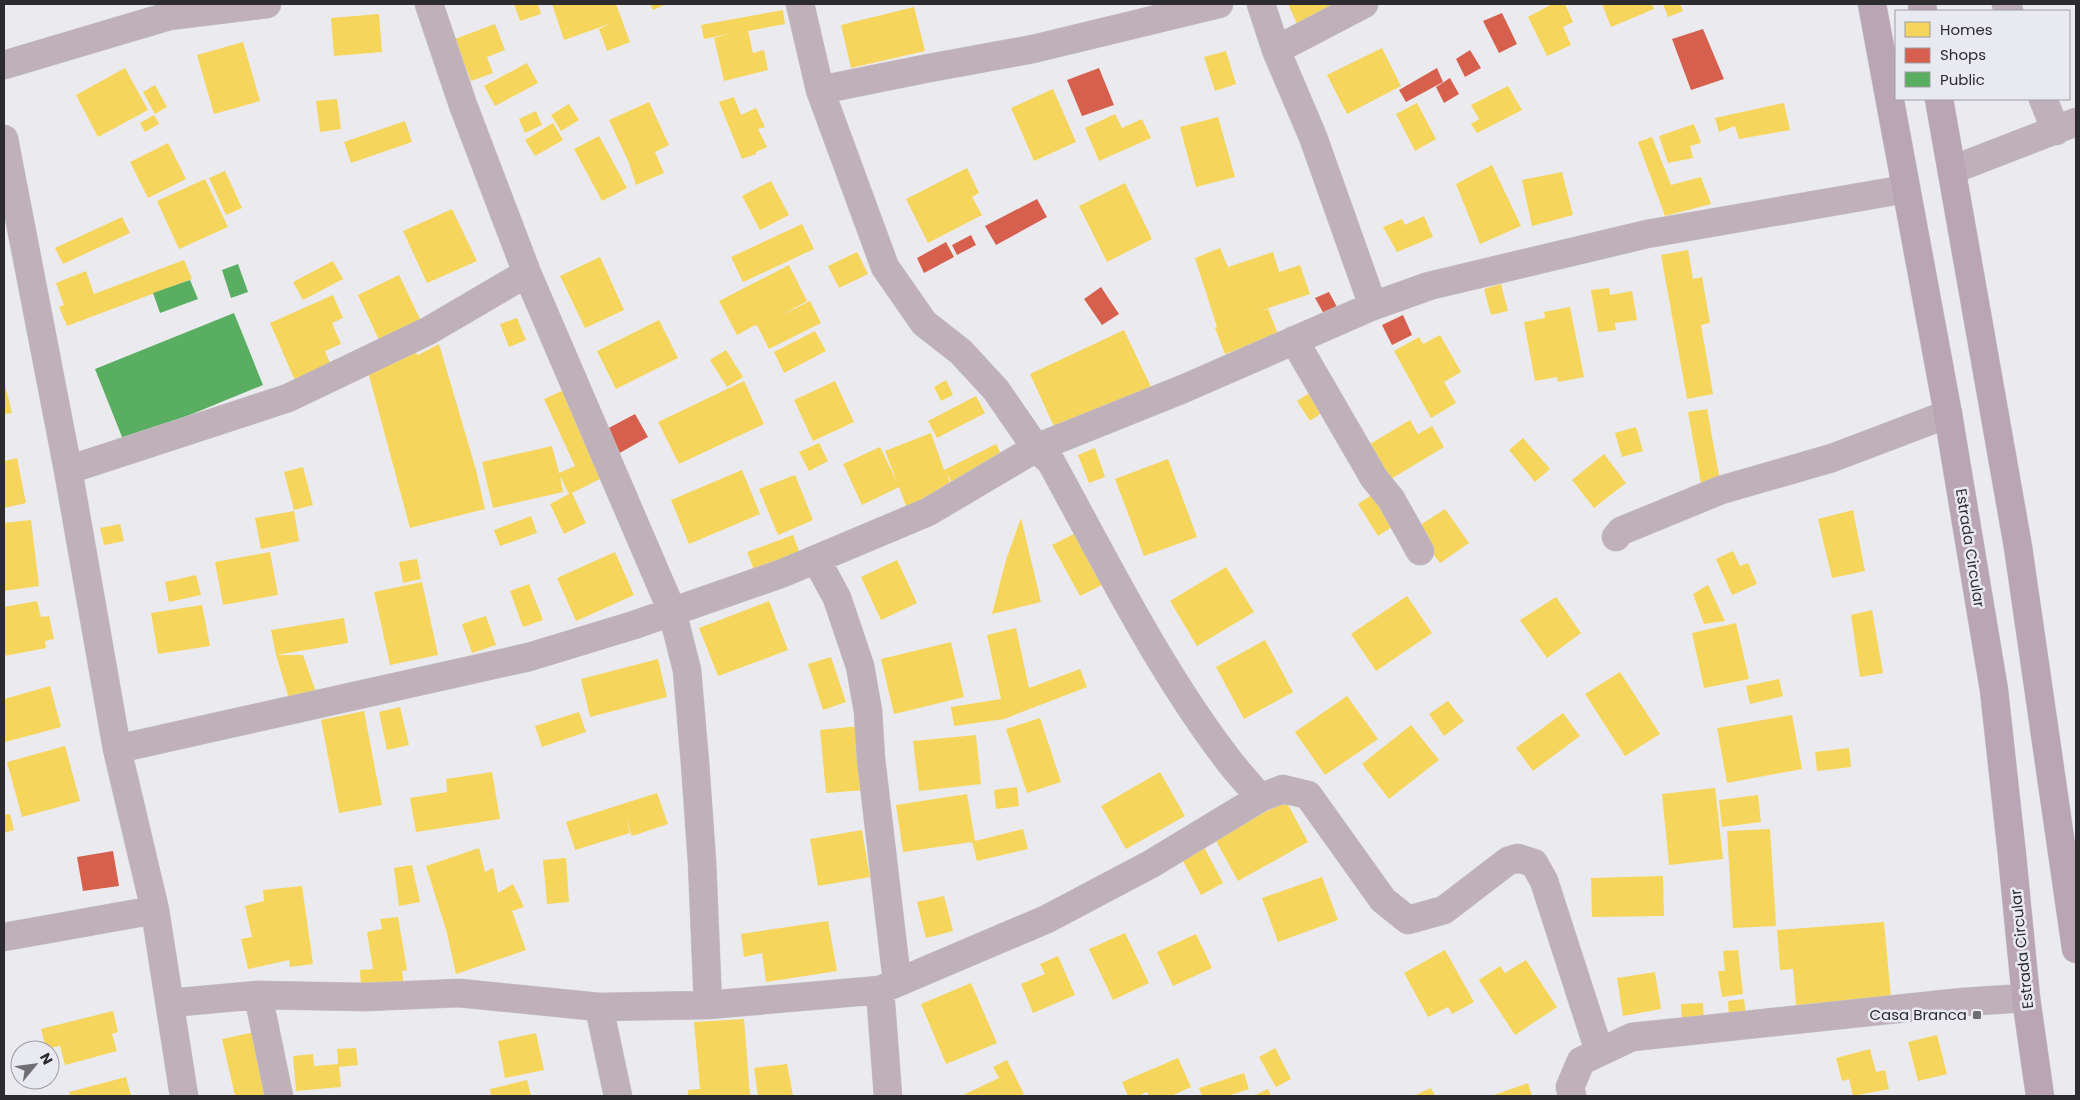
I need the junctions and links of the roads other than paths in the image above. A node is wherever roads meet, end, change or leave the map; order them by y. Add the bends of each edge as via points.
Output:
1 (268, 4) edge
2 (429, 4) edge
3 (800, 4) edge
4 (1219, 4) edge
5 (1261, 4) edge
6 (1364, 4) edge
7 (1872, 4) edge
8 (1276, 50) junction
9 (4, 64) edge
10 (820, 90) junction
11 (1939, 100) edge
12 (2044, 100) edge
13 (2066, 126) edge
14 (4, 139) edge
15 (1952, 170) junction
16 (1906, 189) junction
17 (527, 273) junction
18 (1373, 306) junction
19 (1294, 340) junction
20 (1948, 414) junction
21 (1036, 448) junction
22 (68, 470) junction
23 (1616, 537) dead end
24 (1420, 551) dead end
25 (816, 559) junction
26 (672, 611) junction
27 (117, 749) junction
28 (1260, 798) junction
29 (155, 910) junction
30 (4, 937) edge
31 (2076, 949) edge
32 (889, 986) junction
33 (258, 995) junction
34 (2026, 998) junction
35 (170, 1003) junction
36 (708, 1005) junction
37 (599, 1007) junction
38 (1599, 1051) junction
39 (184, 1096) edge
40 (279, 1096) edge
41 (618, 1096) edge
42 (888, 1096) edge
43 (1572, 1096) edge
44 (2040, 1096) edge

1 - 9 street via 169,16
2 - 17 street via 463,105
3 - 10 street
4 - 10 street via 1033,49
5 - 8 street
6 - 8 street
7 - 16 main road, Estrada Circular
8 - 18 street via 1313,137
10 - 21 street via 885,267 924,323 961,352 996,390
11 - 15 main road
12 - 13 street
13 - 15 street
14 - 22 street
15 - 31 main road via 2018,547
16 - 18 street via 1647,234 1430,286
16 - 20 main road, Estrada Circular
17 - 22 street via 428,330 288,398
17 - 26 street
18 - 19 street
19 - 21 street via 1184,389
19 - 24 street
20 - 23 street via 1832,458 1721,490 1621,531
20 - 34 main road, Estrada Circular via 1994,690
21 - 25 street via 928,512
21 - 28 street via 1051,462 1132,610 1186,700 1226,758
22 - 27 street
25 - 26 street
25 - 32 street via 837,598 860,666 868,711
26 - 27 street via 529,657
26 - 36 street via 686,670 695,763
27 - 29 street
28 - 32 street via 1151,864 1047,919
28 - 38 street via 1283,789 1308,795 1384,900 1408,920 1444,910 1508,861 1518,858 1534,863 1544,881
29 - 30 street
29 - 35 street
32 - 36 street
32 - 42 street
33 - 35 street
33 - 37 street via 459,993
33 - 40 street
34 - 38 street via 1632,1037
34 - 44 main road, Estrada Circular
35 - 39 street
36 - 37 street
37 - 41 street
38 - 43 street via 1582,1061 1570,1087

